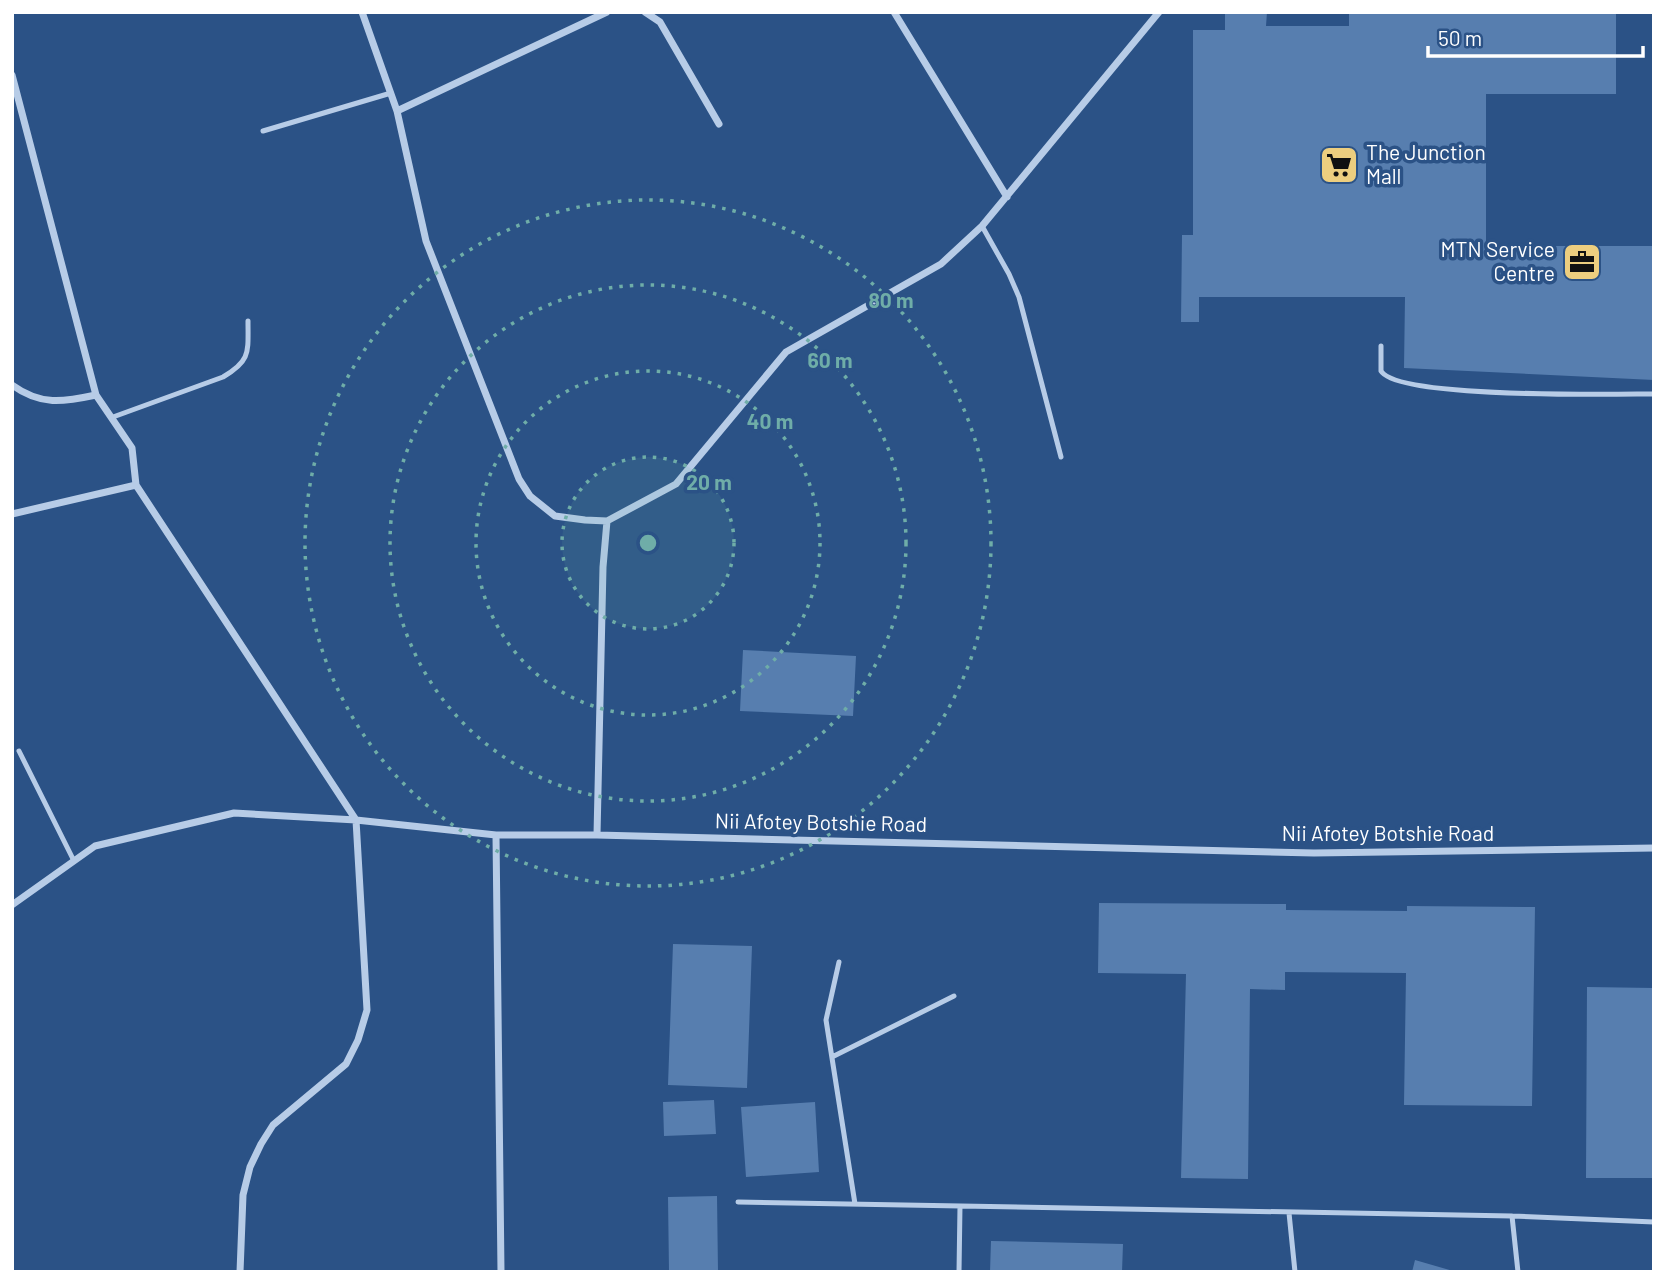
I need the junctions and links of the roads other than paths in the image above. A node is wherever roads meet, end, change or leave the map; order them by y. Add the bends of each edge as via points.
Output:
1 (362, 12) edge
2 (607, 12) edge
3 (645, 12) edge
4 (894, 12) edge
5 (1159, 12) edge
6 (12, 75) edge
7 (391, 93) junction
8 (397, 111) junction
9 (719, 124) dead end
10 (263, 131) dead end
11 (1007, 197) junction
12 (982, 226) junction
13 (248, 321) dead end
14 (1381, 346) dead end
15 (12, 385) edge
16 (1654, 394) edge
17 (96, 395) junction
18 (113, 418) junction
19 (1061, 457) dead end
20 (136, 485) junction
21 (12, 514) edge
22 (607, 521) junction
23 (19, 751) dead end
24 (356, 820) junction
25 (496, 835) junction
26 (597, 835) junction
27 (1654, 848) edge
28 (74, 862) junction
29 (12, 905) edge
30 (839, 962) dead end
31 (954, 996) dead end
32 (832, 1057) junction
33 (738, 1202) dead end
34 (855, 1204) junction
35 (960, 1206) junction
36 (1289, 1213) junction
37 (1512, 1216) junction
38 (1654, 1222) edge
39 (240, 1272) edge
40 (501, 1272) edge
41 (959, 1272) edge
42 (1295, 1272) edge
43 (1518, 1272) edge

1 - 7 street
2 - 8 street
3 - 9 street via 660,22
4 - 11 street
5 - 11 street
6 - 17 street
7 - 8 street
7 - 10 lane
8 - 22 street via 426,241 519,479 530,496 555,516
11 - 12 street
12 - 19 lane via 1019,298
12 - 22 street via 941,264 786,352 676,484
13 - 18 lane via 248,351 237,369
14 - 16 lane via 1381,371 1390,380 1509,394
15 - 17 street via 26,395 52,402
17 - 18 street
18 - 20 street via 132,449
20 - 21 street
20 - 24 street
22 - 26 street
23 - 28 lane
24 - 25 street, Nii Afotey Botshie Road
24 - 28 street, Nii Afotey Botshie Road via 234,813 95,846
24 - 39 street via 366,1010 346,1063 273,1125 255,1156 243,1195
25 - 26 street, Nii Afotey Botshie Road
25 - 40 street
26 - 27 street, Nii Afotey Botshie Road via 1314,853
28 - 29 street, Nii Afotey Botshie Road
30 - 32 lane via 826,1020
31 - 32 lane
32 - 34 lane
33 - 34 lane
34 - 35 lane
35 - 36 lane
35 - 41 lane
36 - 37 lane
36 - 42 lane
37 - 38 lane
37 - 43 lane

